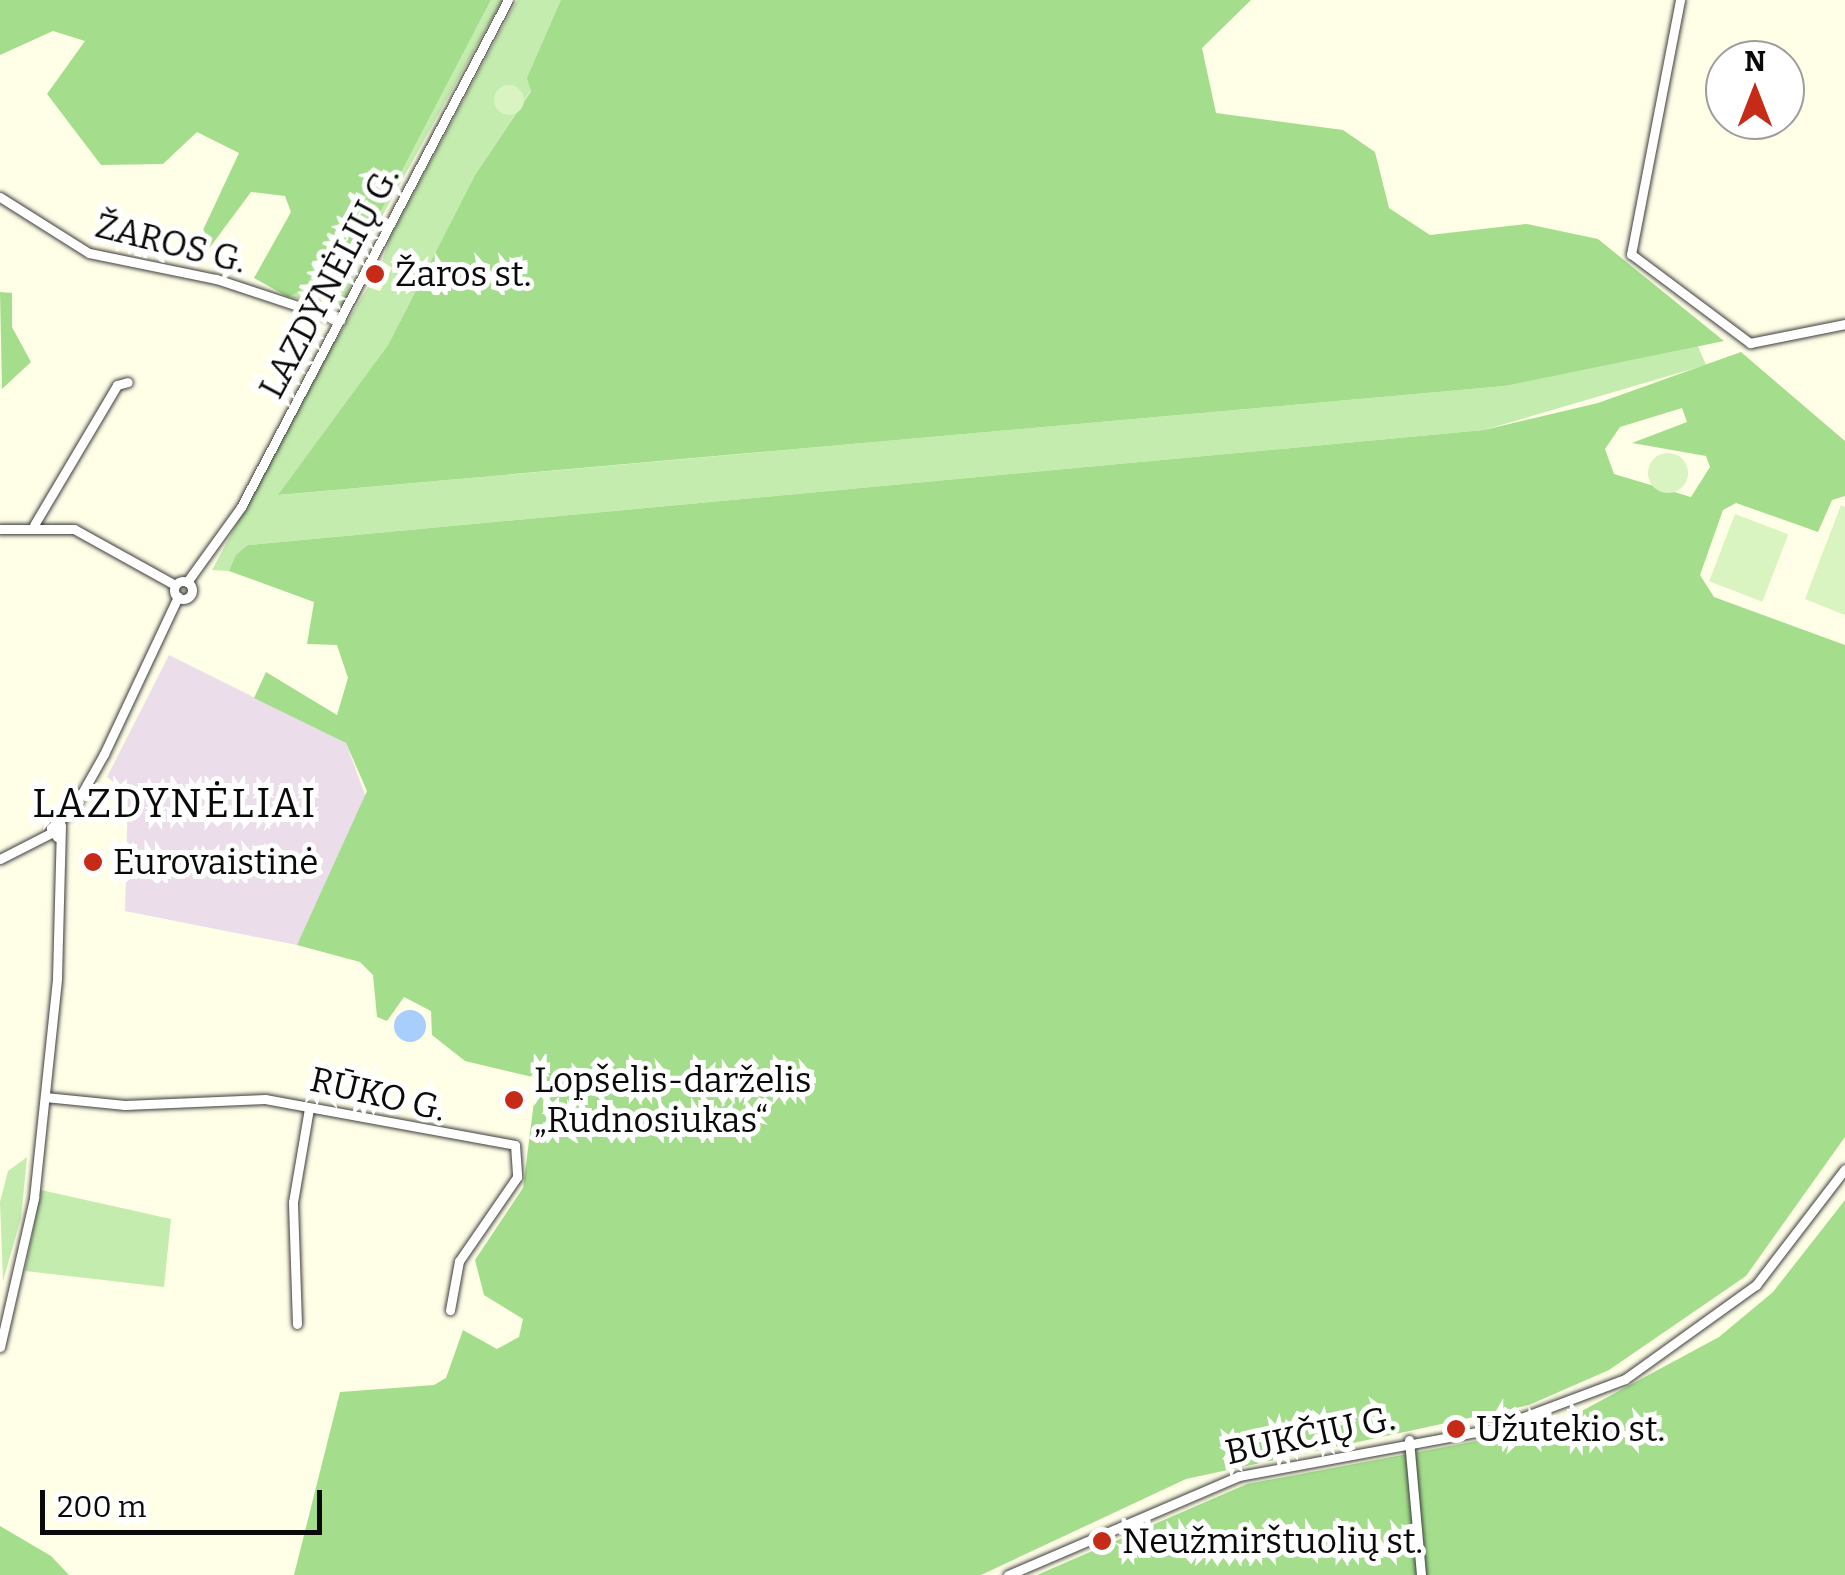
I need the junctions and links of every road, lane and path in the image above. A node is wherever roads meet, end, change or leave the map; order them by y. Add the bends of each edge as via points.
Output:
1 (508, 0) edge
2 (1680, 0) edge
3 (0, 196) edge
4 (340, 320) junction
5 (1845, 324) edge
6 (128, 382) dead end
7 (34, 525) junction
8 (0, 529) edge
9 (187, 582) junction
10 (175, 585) junction
11 (178, 597) junction
12 (54, 835) junction
13 (0, 859) edge
14 (46, 1097) junction
15 (309, 1108) junction
16 (1845, 1168) edge
17 (450, 1310) dead end
18 (297, 1324) dead end
19 (0, 1347) edge
20 (1409, 1440) junction
21 (1008, 1575) edge
22 (1421, 1575) edge

1 - 4 street, LAZDYNĖLIŲ G.
2 - 5 street via 1631,254 1750,342
3 - 4 street, ŽAROS G. via 90,254 216,278
4 - 9 street, LAZDYNĖLIŲ G. via 241,506
6 - 7 street via 117,385
7 - 8 street
7 - 10 street via 92,536
9 - 10 street
9 - 11 street, LAZDYNĖLIŲ G. via 191,593
10 - 11 street
11 - 12 street
12 - 13 street
12 - 14 street
14 - 15 street, RŪKO G. via 125,1105 222,1096
14 - 19 street
15 - 17 street, RŪKO G. via 514,1146 517,1178 459,1261
15 - 18 street via 292,1215
16 - 20 street, BUKČIŲ G. via 1756,1286 1625,1379 1522,1421
20 - 21 street, BUKČIŲ G. via 1190,1492
20 - 22 street

